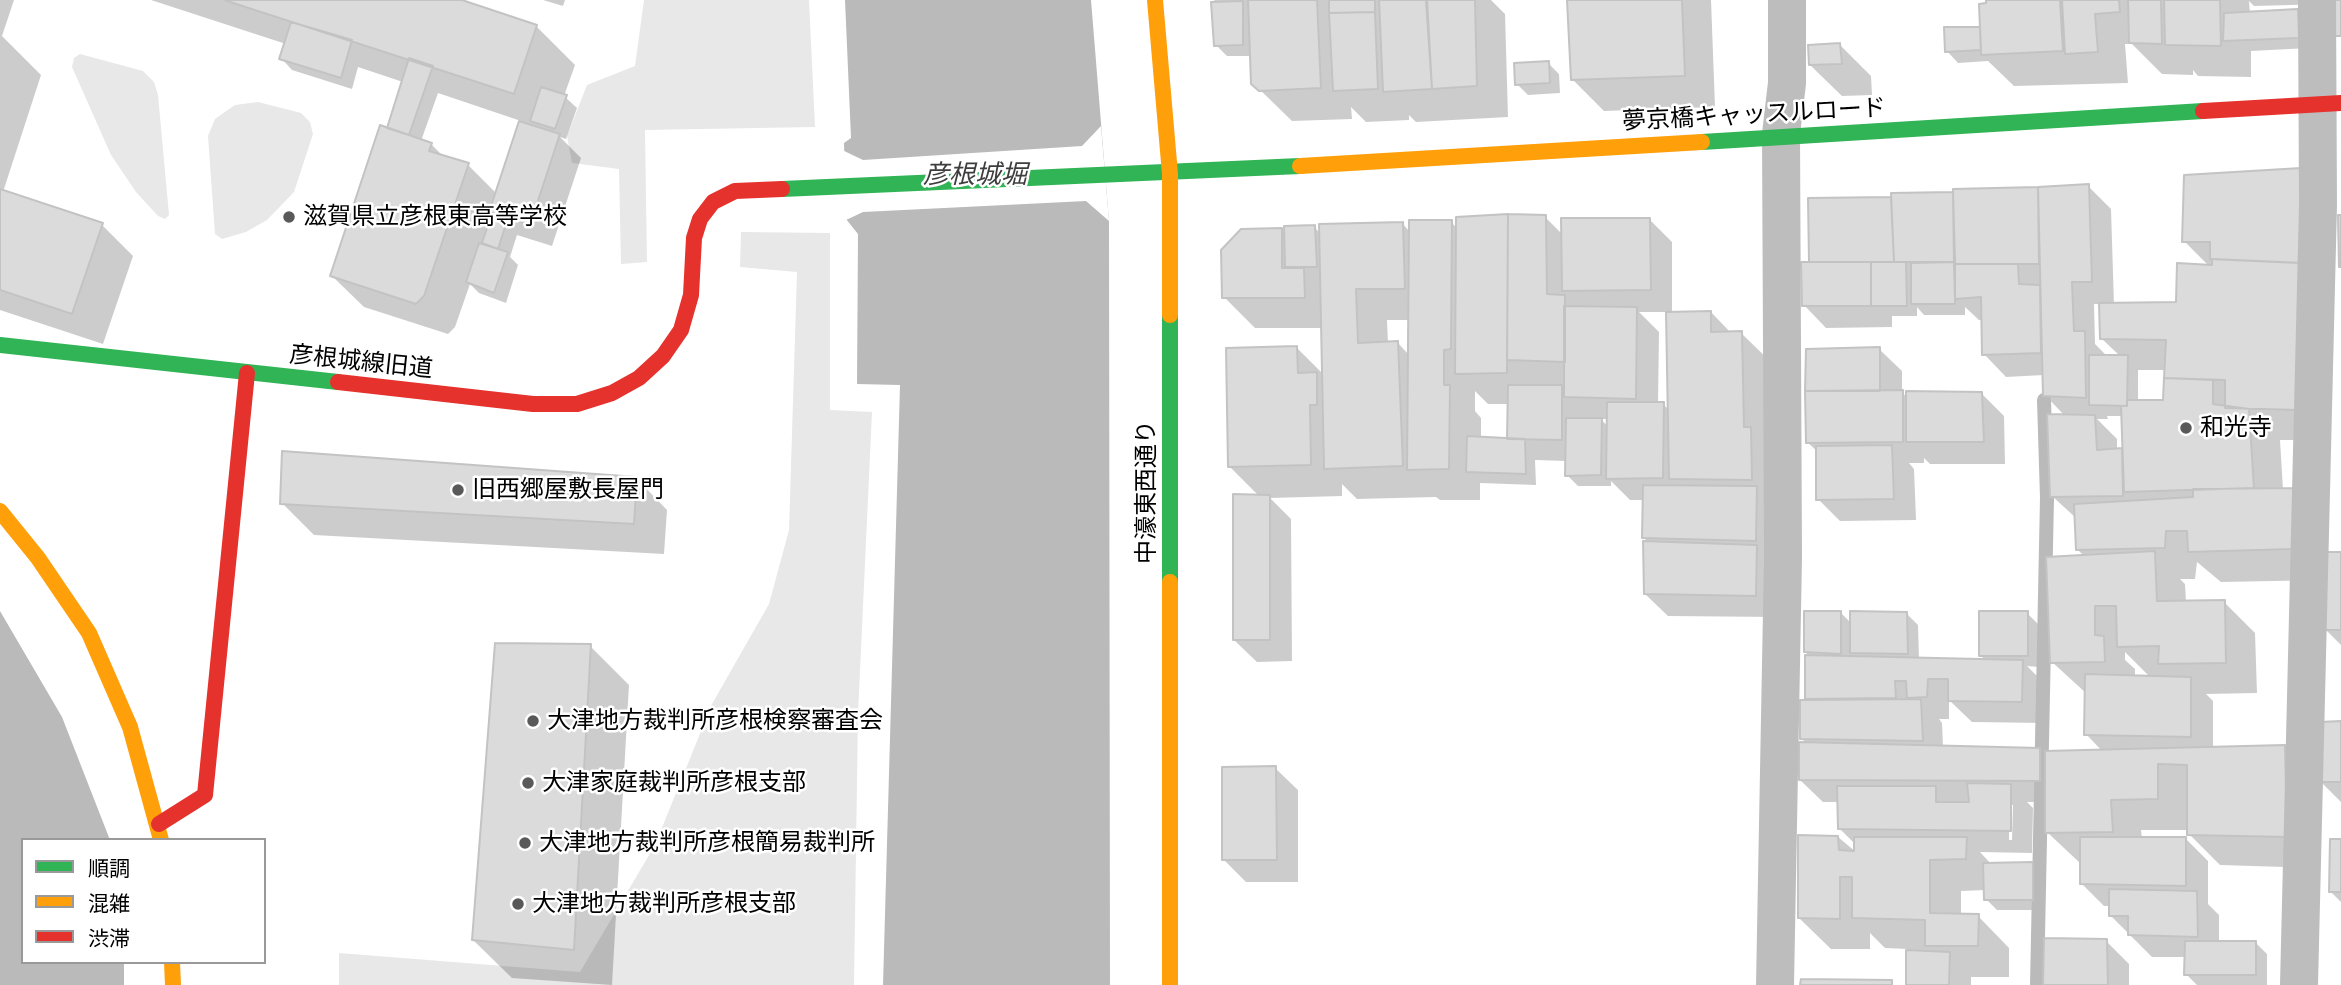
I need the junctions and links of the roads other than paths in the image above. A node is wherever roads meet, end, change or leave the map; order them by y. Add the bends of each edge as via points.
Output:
1 (1155, 0) edge
2 (1787, 0) edge
3 (2317, 0) edge
4 (2328, 103) edge
5 (1781, 134) junction
6 (1170, 174) junction
7 (0, 345) edge
8 (247, 373) junction
9 (0, 511) edge
10 (160, 832) edge
11 (172, 964) edge
12 (173, 985) edge
13 (1170, 985) edge
14 (1775, 985) edge
15 (2299, 985) edge

1 - 6 street, 中濠東西通り
2 - 5 street via 1787,83
3 - 4 street
4 - 5 street, 夢京橋キャッスルロード
4 - 15 street via 2318,204
5 - 6 street, 夢京橋キャッスルロード
5 - 14 street via 1783,557
6 - 8 street, 彦根城線旧道 via 735,191 712,202 700,219 694,238 691,295 681,330 663,356 639,378 577,404 533,404
6 - 13 street, 中濠東西通り
7 - 8 street, 彦根城線旧道
8 - 10 street via 205,795
9 - 10 street via 89,633 130,727
11 - 12 street

